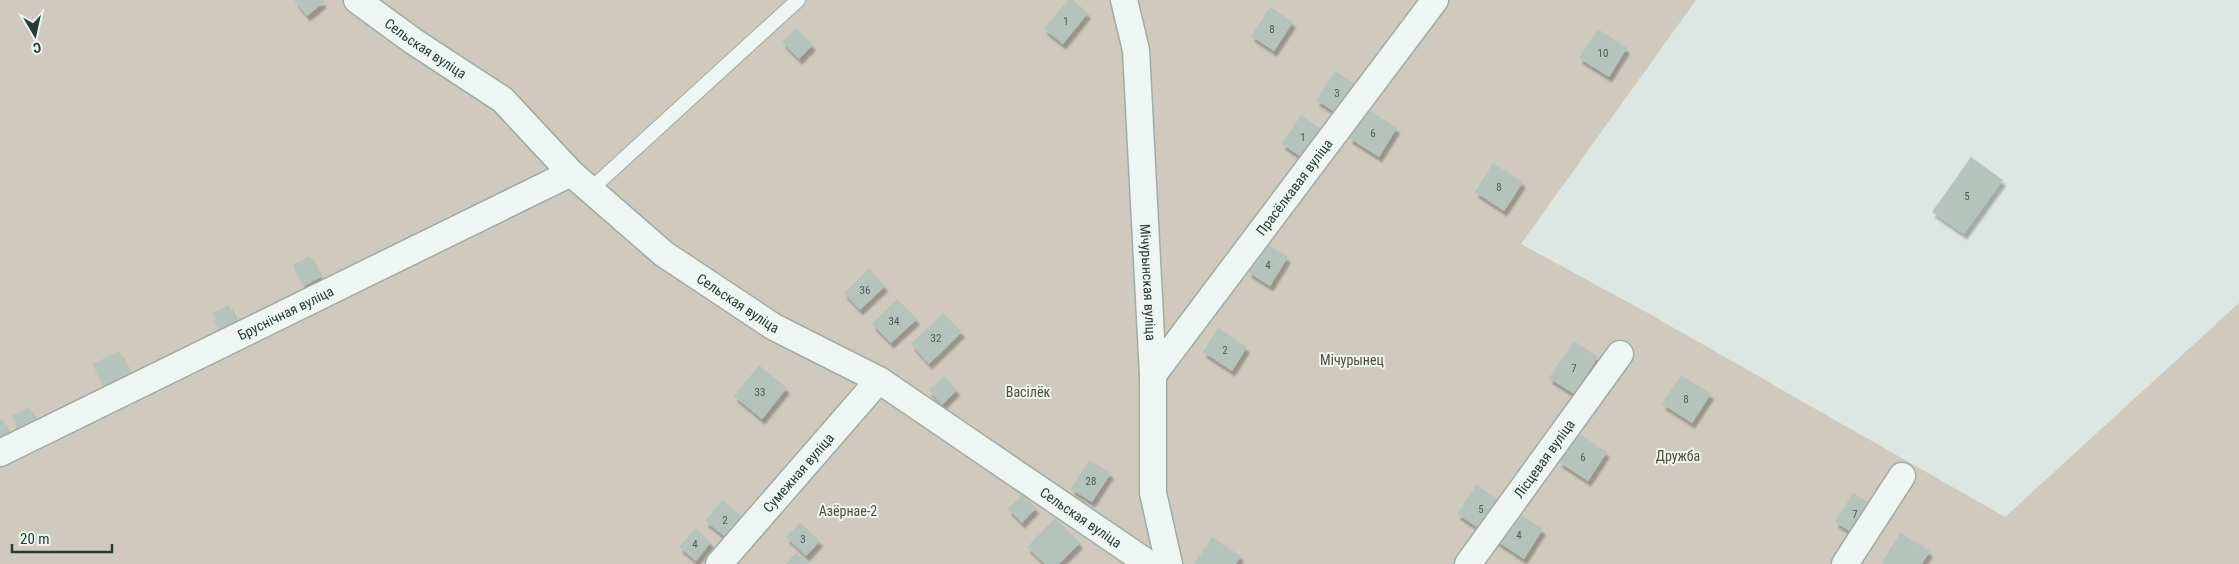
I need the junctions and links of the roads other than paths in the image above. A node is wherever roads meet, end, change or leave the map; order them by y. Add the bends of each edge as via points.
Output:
1 (358, 0) edge
2 (798, 0) edge
3 (1124, 0) edge
4 (1435, 0) edge
5 (581, 182) junction
6 (1620, 354) dead end
7 (1153, 374) junction
8 (879, 380) junction
9 (0, 453) edge
10 (1902, 476) dead end
11 (719, 564) edge
12 (1149, 564) edge
13 (1169, 564) edge
14 (1468, 564) edge
15 (1845, 564) edge

1 - 5 street, Сельская вуліца via 413,41 503,100
2 - 5 lane
3 - 7 street, Мічурынская вуліца via 1136,50
4 - 7 street, Прасёлкавая вуліца
5 - 8 street, Сельская вуліца via 664,254 774,326
5 - 9 street, Бруснічная вуліца
6 - 14 street, Лісцевая вуліца
7 - 13 street, Мічурынская вуліца via 1153,493
8 - 11 street, Сумежная вуліца
8 - 12 street, Сельская вуліца
10 - 15 street

